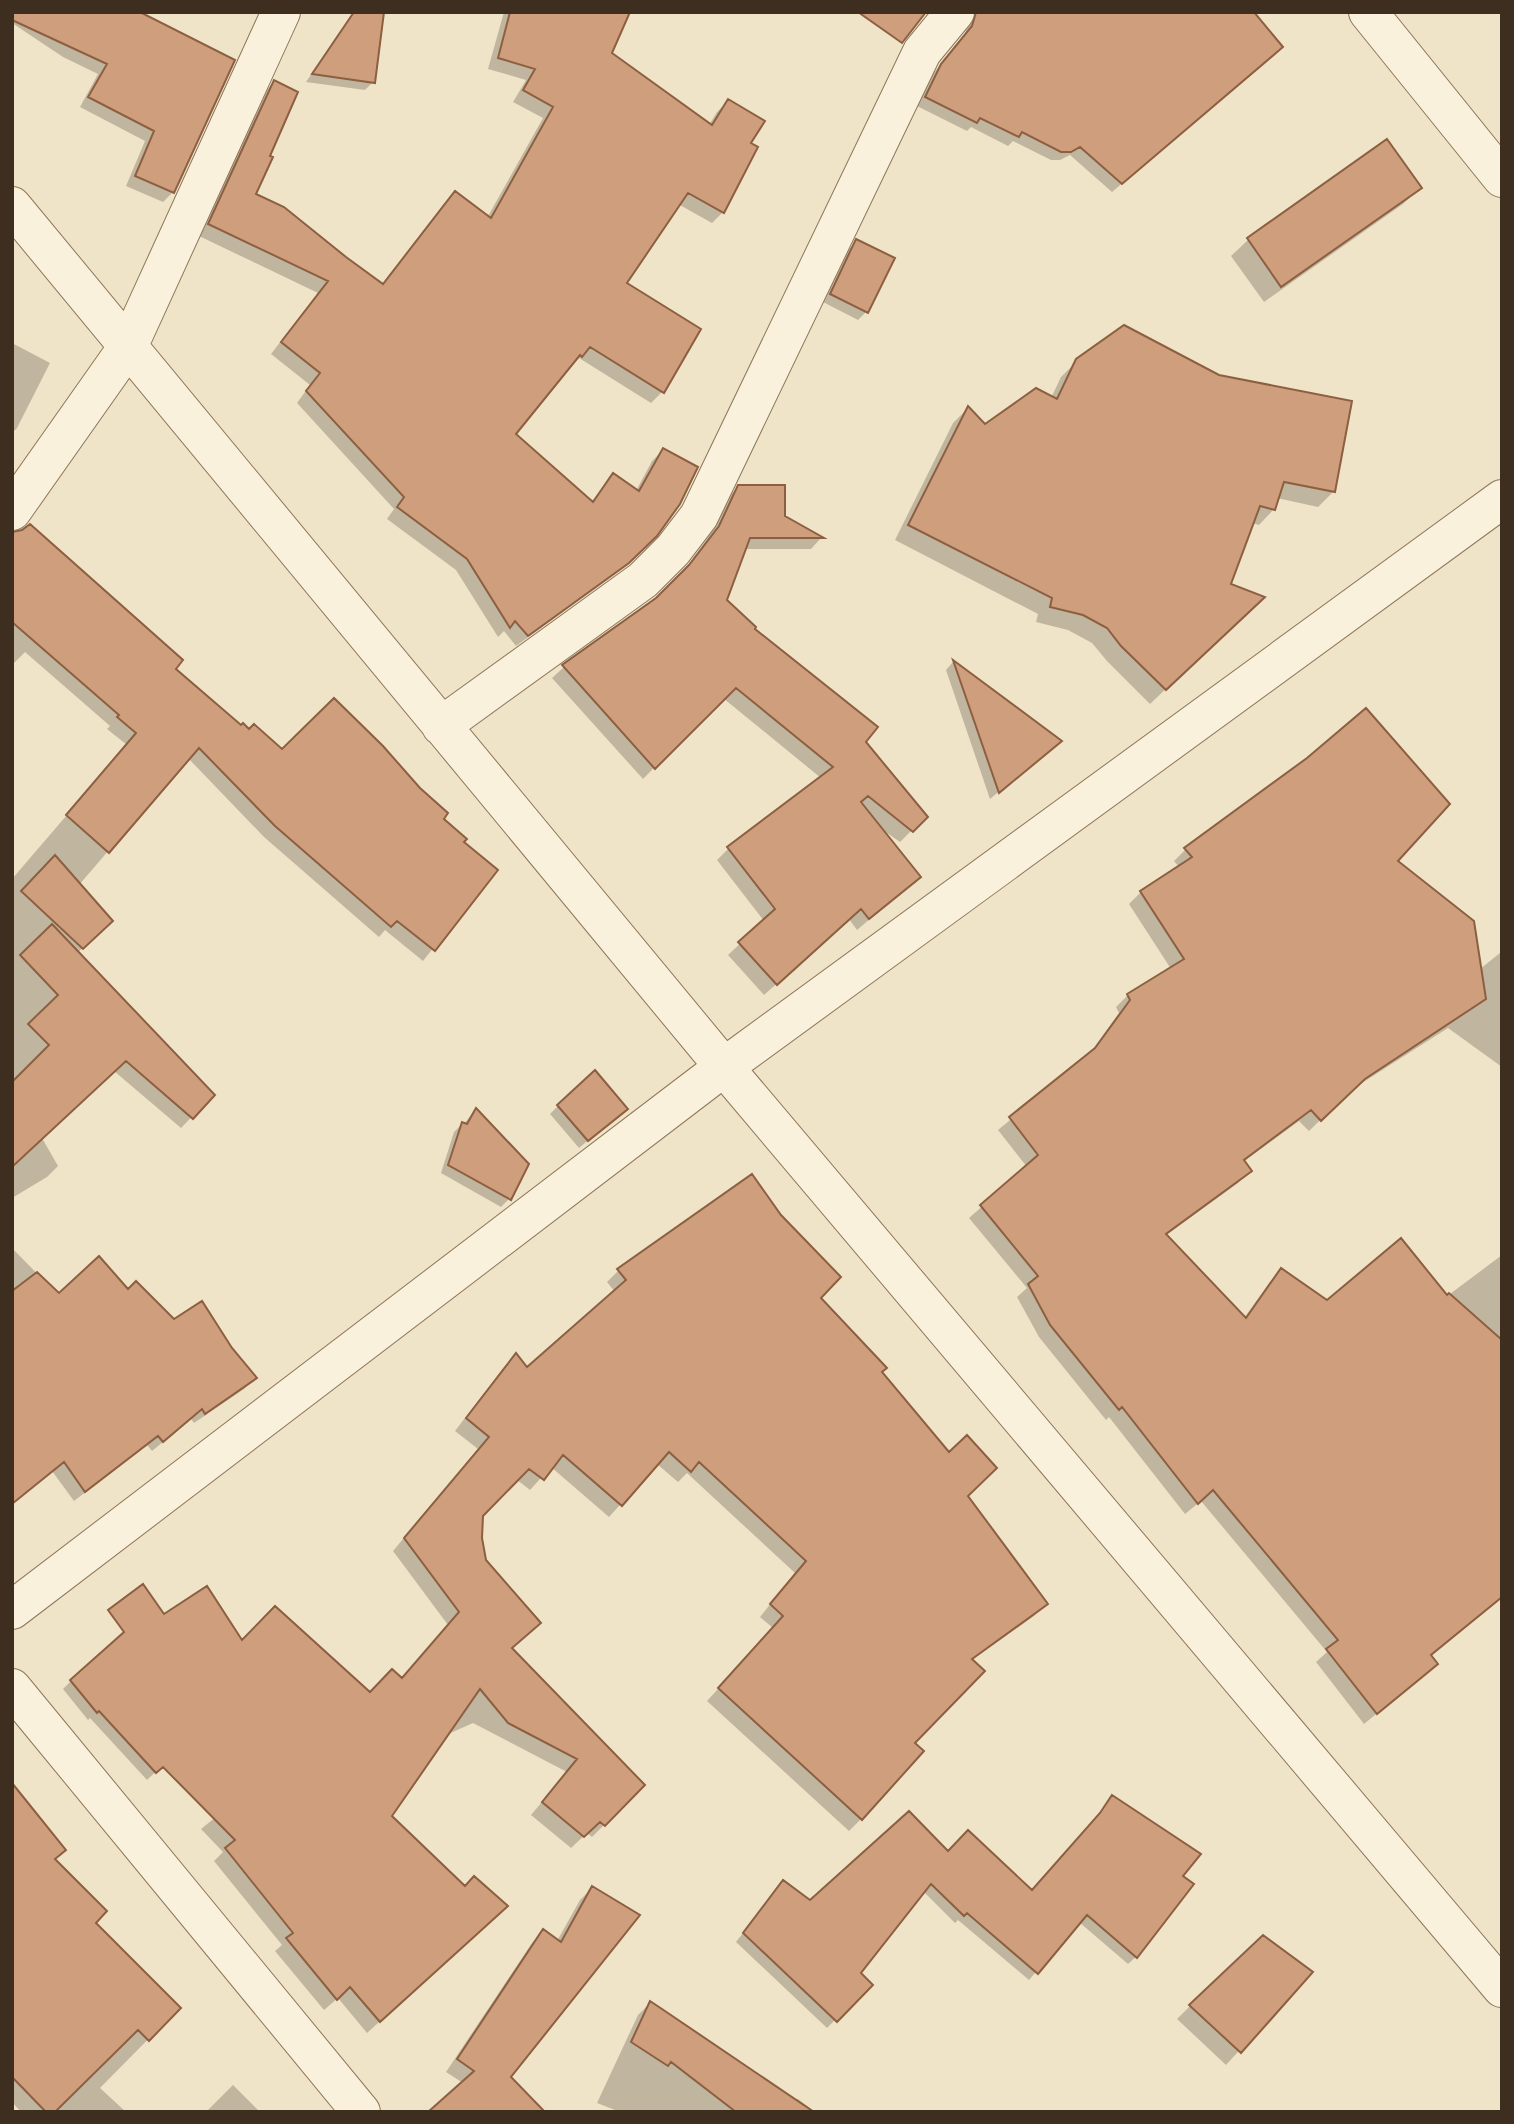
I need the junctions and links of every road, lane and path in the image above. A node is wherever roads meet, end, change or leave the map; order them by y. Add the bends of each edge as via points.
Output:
1 (281, 12) edge
2 (955, 12) edge
3 (1368, 12) edge
4 (1502, 178) edge
5 (12, 206) edge
6 (129, 345) junction
7 (1502, 499) edge
8 (12, 512) edge
9 (441, 726) junction
10 (724, 1067) junction
11 (12, 1610) edge
12 (12, 1688) edge
13 (1502, 1988) edge
14 (360, 2112) edge

1 - 6 street
2 - 9 street via 922,52 699,516 643,580
3 - 4 street
5 - 6 street
6 - 8 street
6 - 9 street
7 - 10 street
9 - 10 street
10 - 11 street
10 - 13 street
12 - 14 street

